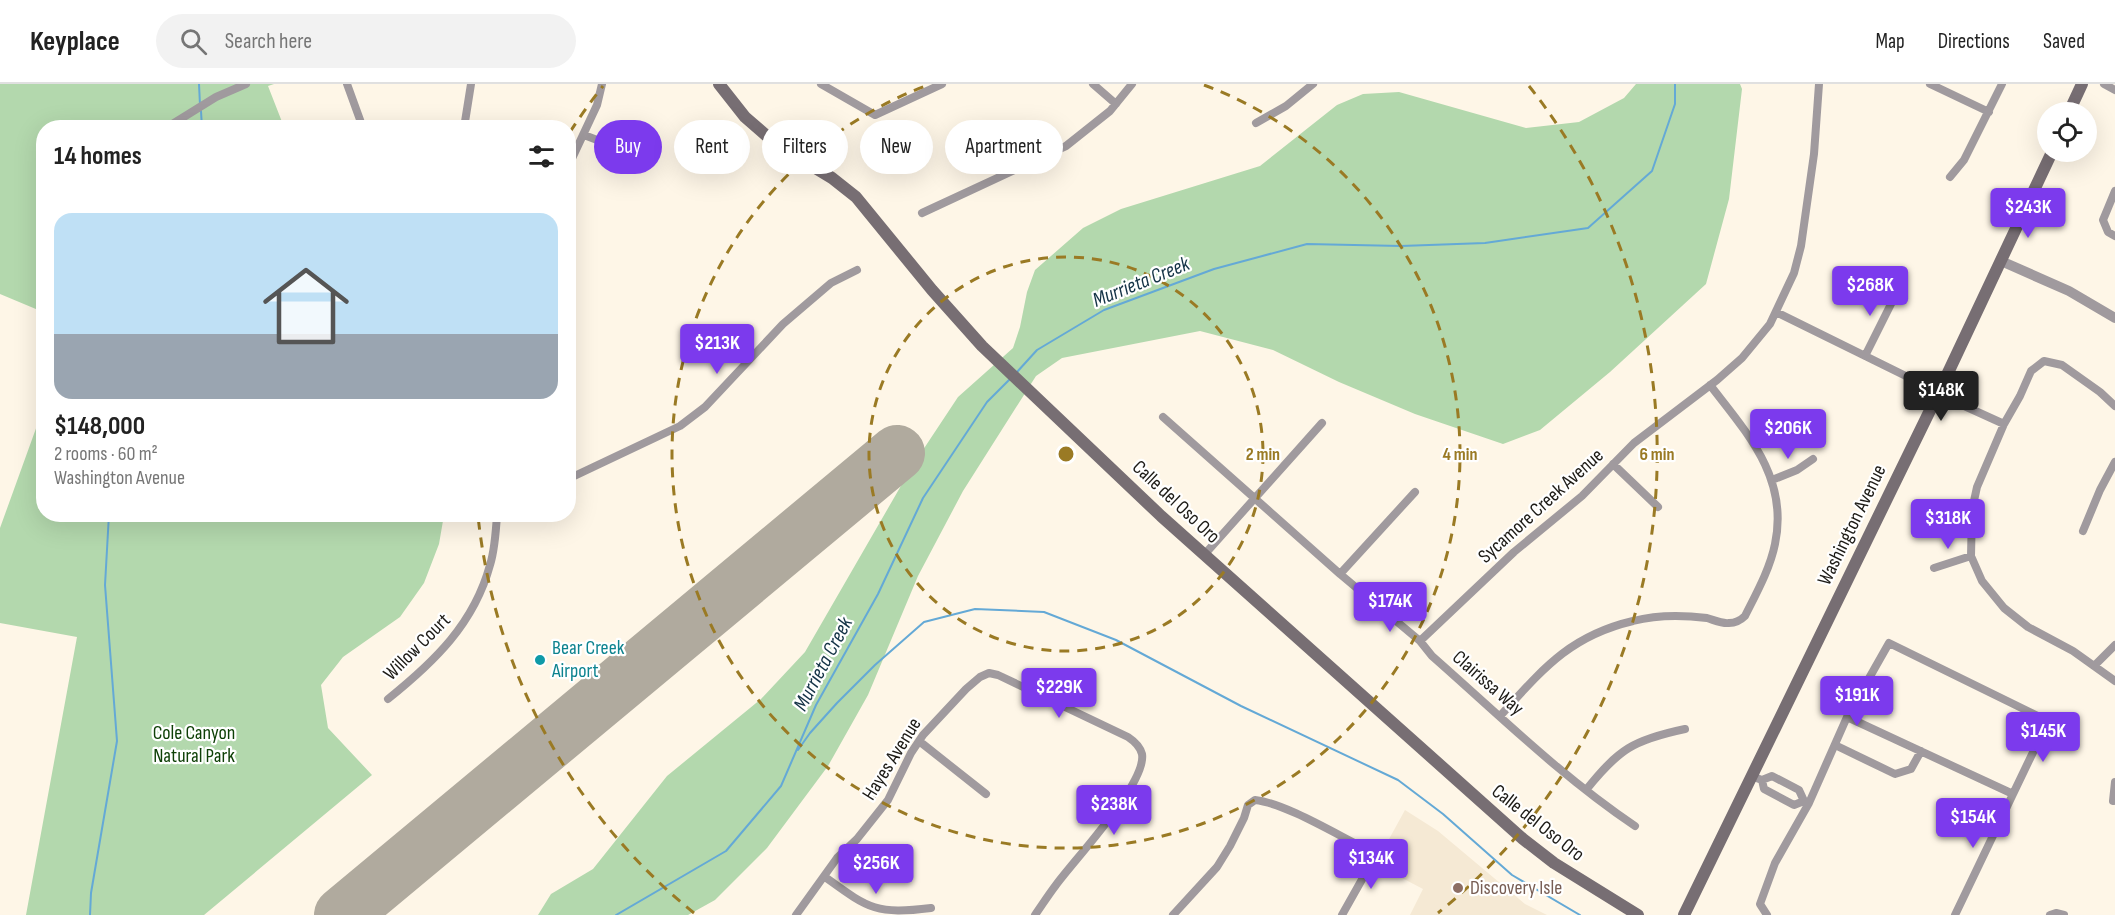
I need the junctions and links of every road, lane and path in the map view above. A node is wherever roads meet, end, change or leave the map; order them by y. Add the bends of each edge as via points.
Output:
1 (347, 84) edge
2 (471, 84) edge
3 (602, 84) edge
4 (719, 84) edge
5 (821, 84) edge
6 (942, 84) edge
7 (1093, 84) edge
8 (1132, 84) edge
9 (1313, 84) edge
10 (1819, 84) edge
11 (1930, 84) edge
12 (2002, 84) edge
13 (2082, 84) edge
14 (2104, 84) edge
15 (241, 86) edge
16 (2115, 90) edge
17 (2074, 102) edge
18 (1116, 104) junction
19 (1989, 112) junction
20 (177, 120) edge
21 (360, 120) edge
22 (465, 120) edge
23 (1256, 123) dead end
24 (584, 135) junction
25 (594, 139) edge
26 (576, 151) edge
27 (2047, 162) edge
28 (1950, 177) dead end
29 (2115, 191) edge
30 (922, 213) dead end
31 (2115, 237) edge
32 (2001, 261) junction
33 (857, 270) dead end
34 (1898, 290) dead end
35 (1776, 312) junction
36 (2115, 318) edge
37 (1865, 356) junction
38 (1710, 385) junction
39 (1938, 394) junction
40 (2115, 406) edge
41 (1163, 417) dead end
42 (1322, 423) dead end
43 (2004, 424) junction
44 (1813, 459) dead end
45 (2115, 462) edge
46 (1612, 464) junction
47 (576, 474) edge
48 (1772, 480) junction
49 (1415, 492) dead end
50 (1254, 498) junction
51 (1658, 507) dead end
52 (496, 522) edge
53 (2083, 531) dead end
54 (1204, 555) junction
55 (1971, 556) junction
56 (1934, 568) dead end
57 (1340, 574) junction
58 (1420, 641) junction
59 (2115, 645) edge
60 (2095, 665) junction
61 (2115, 681) edge
62 (388, 699) dead end
63 (1500, 716) junction
64 (1847, 717) junction
65 (1685, 729) dead end
66 (919, 741) junction
67 (1835, 745) junction
68 (1921, 751) junction
69 (1757, 778) junction
70 (2115, 782) edge
71 (1793, 787) junction
72 (1586, 790) junction
73 (986, 794) dead end
74 (2013, 794) junction
75 (1786, 801) junction
76 (2113, 801) dead end
77 (1807, 802) junction
78 (1635, 826) dead end
79 (825, 877) junction
80 (931, 908) dead end
81 (796, 915) edge
82 (1035, 915) edge
83 (1173, 915) edge
84 (1342, 915) edge
85 (1638, 915) edge
86 (1684, 915) edge
87 (1767, 915) edge
88 (1955, 915) edge

1 - 21 street
2 - 22 street
3 - 24 street
4 - 54 main road, Calle del Oso Oro via 745,117 776,144 856,197 982,346
5 - 6 street via 875,115
7 - 18 street
8 - 18 street
9 - 23 street
10 - 35 street, Sycamore Creek Avenue via 1806,218 1794,273
11 - 19 street
12 - 19 street
13 - 17 main road
14 - 16 street
15 - 20 street
18 - 30 street via 1066,146
19 - 28 street via 1964,160
24 - 25 street
24 - 26 street
27 - 32 main road, Washington Avenue
29 - 31 street via 2103,220
32 - 36 street via 2068,291
32 - 39 main road, Washington Avenue
33 - 47 street via 831,283 783,324 705,407 680,426
34 - 37 street
35 - 37 street
35 - 38 street, Sycamore Creek Avenue via 1742,358
37 - 39 street
38 - 46 street, Sycamore Creek Avenue
38 - 48 street via 1756,446
39 - 43 street
39 - 69 main road, Washington Avenue
40 - 43 street via 2062,365 2044,361 2031,370
41 - 50 street, Clairissa Way
42 - 50 street
43 - 55 street via 1977,487
44 - 48 street
45 - 53 street
46 - 51 street
46 - 58 street, Sycamore Creek Avenue via 1582,496 1506,559
48 - 63 street via 1777,504 1775,545 1758,590 1739,622 1727,624 1707,618 1669,616 1634,621 1597,633 1559,655
49 - 57 street
50 - 54 street
50 - 57 street, Clairissa Way
52 - 62 street, Willow Court via 491,564 466,623 429,664
54 - 85 main road, Calle del Oso Oro via 1523,840
55 - 56 street
55 - 60 street via 1983,581 2004,608 2028,627
57 - 58 street, Clairissa Way
58 - 63 street, Clairissa Way via 1432,657
59 - 60 street
60 - 61 street
63 - 72 street, Clairissa Way
64 - 67 street
64 - 68 street
64 - 74 street via 1889,643 2048,721
65 - 72 street via 1640,741 1623,750
66 - 73 street
66 - 79 street, Hayes Avenue via 888,800
66 - 82 street, Hayes Avenue via 966,689 989,674 1137,744 1142,755 1133,783
67 - 68 street via 1895,774 1911,769
67 - 77 street
68 - 74 street
69 - 71 street via 1772,776
69 - 75 street via 1764,789
69 - 86 main road, Washington Avenue
70 - 76 street
71 - 75 street
71 - 77 street
72 - 78 street, Clairissa Way
74 - 88 street
75 - 77 street via 1794,805
77 - 87 street via 1764,890 1760,904
79 - 80 street via 855,900 876,909 892,913
79 - 81 street, Hayes Avenue
83 - 84 street via 1217,867 1248,806 1255,800 1286,810 1362,847 1369,867

